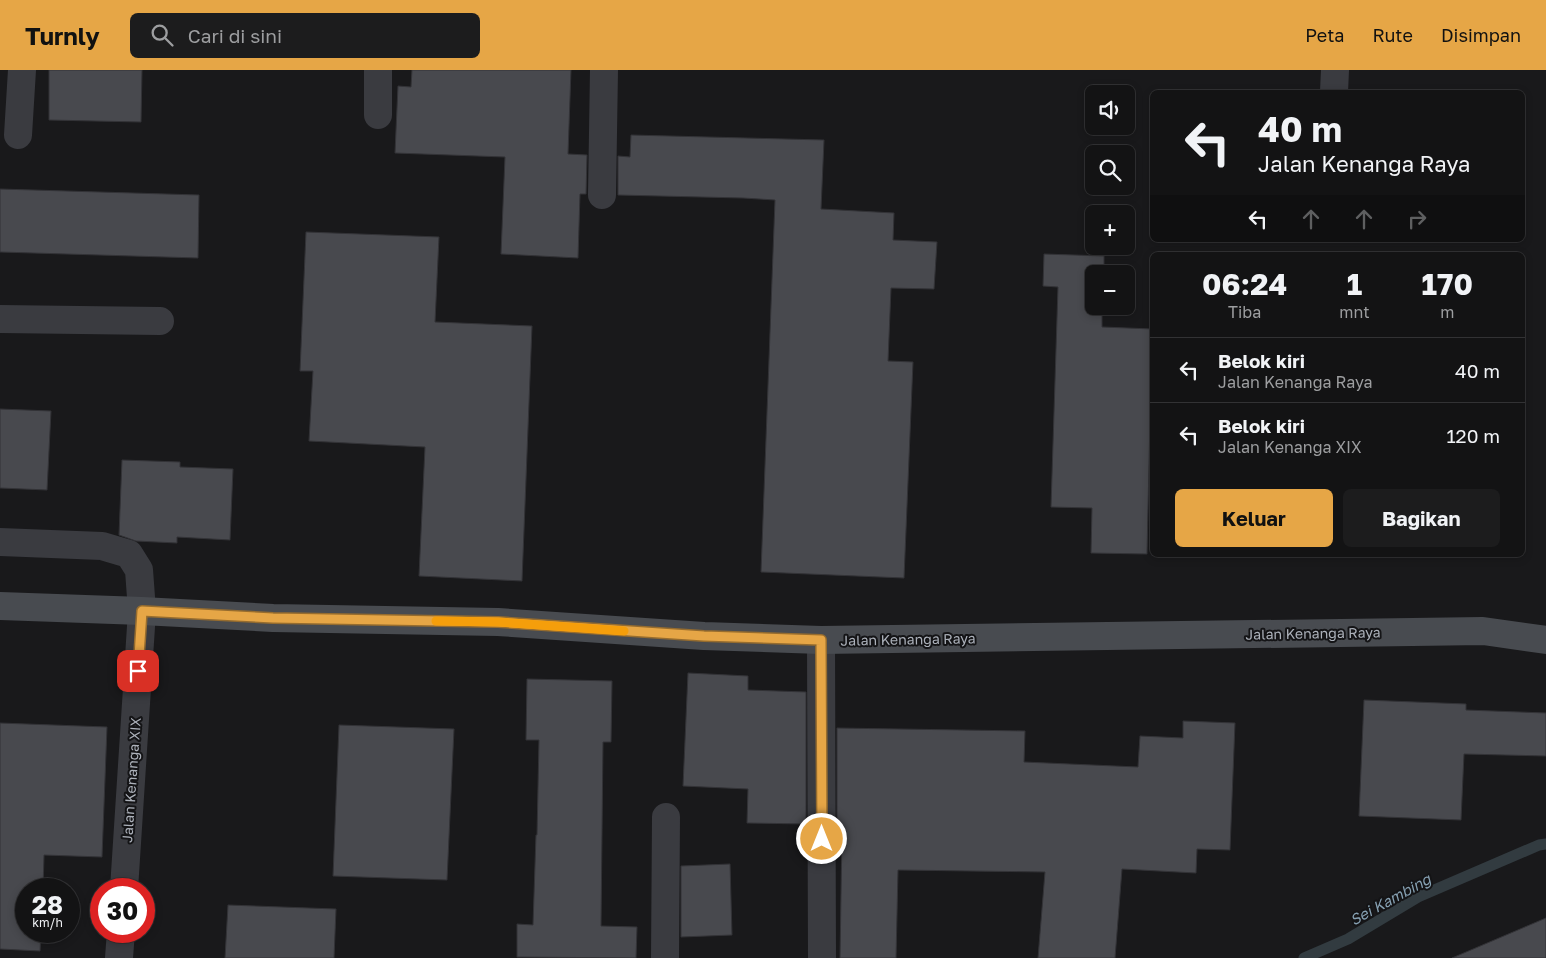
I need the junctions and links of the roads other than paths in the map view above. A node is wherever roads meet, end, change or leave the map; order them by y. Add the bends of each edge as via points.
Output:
1 (22, 70) edge
2 (378, 70) edge
3 (604, 70) edge
4 (1334, 70) edge
5 (1334, 90) edge
6 (378, 116) dead end
7 (18, 134) dead end
8 (602, 194) dead end
9 (0, 319) edge
10 (160, 322) dead end
11 (0, 542) edge
12 (0, 606) edge
13 (142, 611) junction
14 (821, 640) junction
15 (1546, 640) edge
16 (666, 817) dead end
17 (125, 878) edge
18 (120, 943) edge
19 (119, 958) edge
20 (665, 958) edge
21 (822, 958) edge

1 - 7 street
2 - 6 street
3 - 8 street
4 - 5 street
9 - 10 street
11 - 13 street, Jalan Kenanga XIX via 102,546 129,554 139,570
12 - 13 street, Jalan Kenanga Raya
13 - 14 street, Jalan Kenanga Raya via 273,618 498,622 704,636
13 - 17 street, Jalan Kenanga XIX
14 - 15 street, Jalan Kenanga Raya via 1482,631
14 - 21 street
16 - 20 street
18 - 19 street

